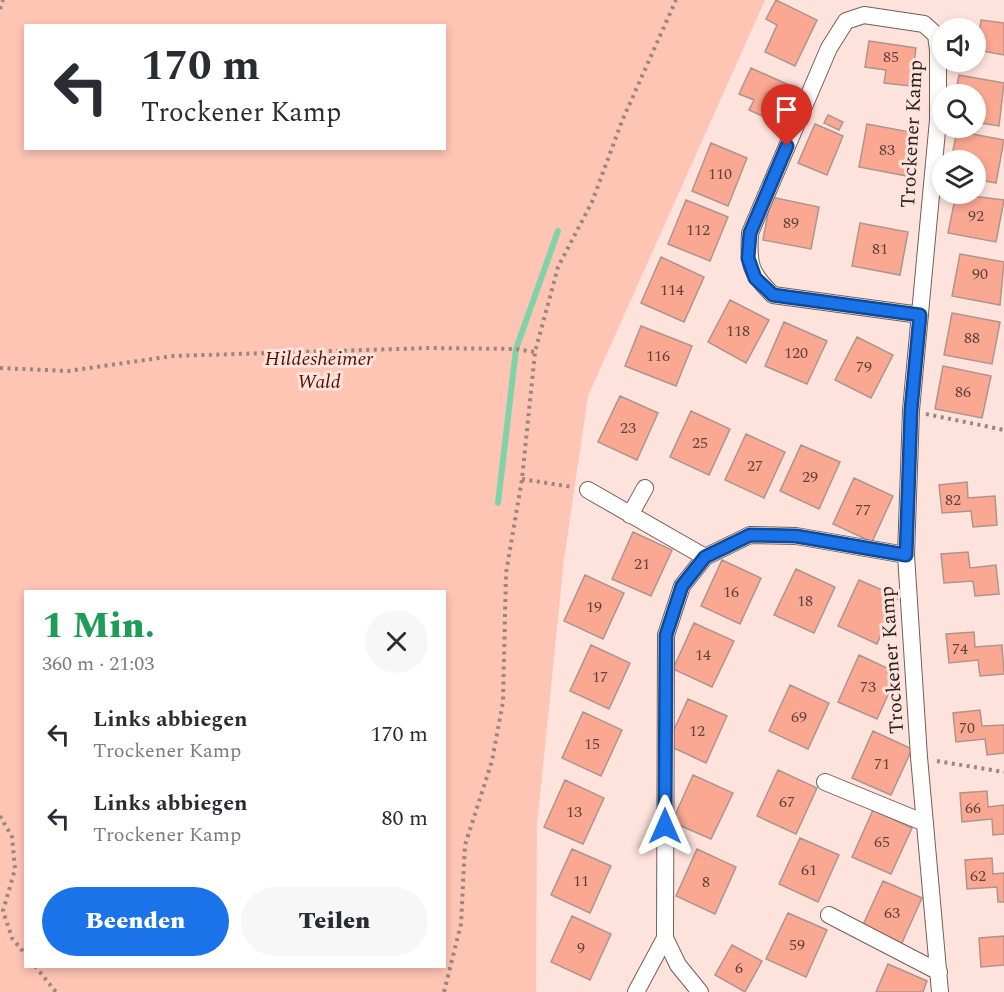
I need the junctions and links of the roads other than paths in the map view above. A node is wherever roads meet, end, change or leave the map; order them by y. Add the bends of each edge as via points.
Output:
1 (920, 315) junction
2 (645, 488) dead end
3 (588, 490) road end
4 (630, 516) junction
5 (906, 555) junction
6 (705, 557) junction
7 (825, 782) dead end
8 (925, 823) junction
9 (829, 915) dead end
10 (665, 938) junction
11 (939, 972) junction
12 (636, 992) edge
13 (700, 992) edge
14 (940, 992) edge

1 - 1 street, Trockener Kamp via 938,120 936,35 924,24 864,15 846,21 829,48 750,233 748,258 755,278 773,295
1 - 5 street, Trockener Kamp via 911,410
2 - 4 street
3 - 4 street
4 - 6 street
5 - 6 street via 796,536 750,535
5 - 8 street, Trockener Kamp
6 - 10 street via 682,586 666,635
7 - 8 street
8 - 11 street, Trockener Kamp
9 - 11 street
10 - 12 street
10 - 13 street via 678,965
11 - 14 street, Trockener Kamp

